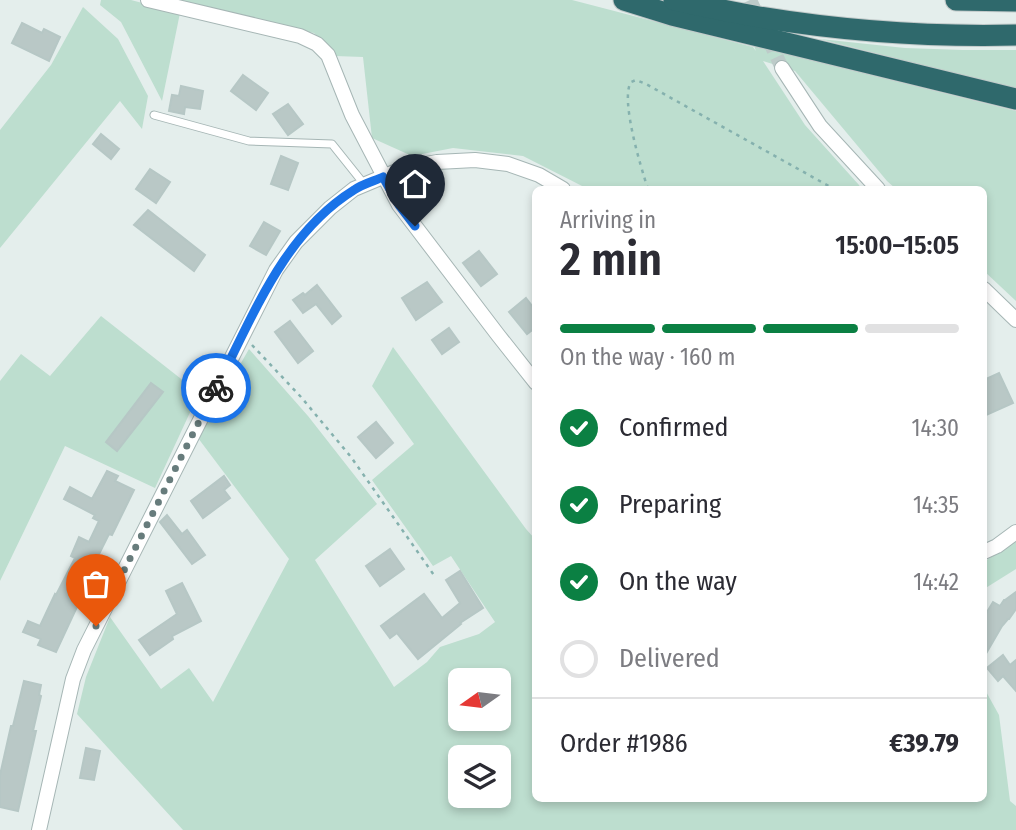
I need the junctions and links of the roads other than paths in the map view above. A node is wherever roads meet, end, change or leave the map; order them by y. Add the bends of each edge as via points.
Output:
1 (148, 0) edge
2 (624, 0) edge
3 (674, 0) edge
4 (956, 0) edge
5 (1016, 1) edge
6 (1016, 36) edge
7 (782, 68) tunnel mouth
8 (1016, 99) edge
9 (154, 115) dead end
10 (383, 177) junction
11 (365, 185) junction
12 (558, 186) edge
13 (875, 186) edge
14 (987, 292) edge
15 (1016, 320) edge
16 (532, 378) edge
17 (1016, 532) edge
18 (987, 551) edge
19 (39, 830) edge

1 - 10 street via 317,44 328,55
2 - 8 highway
3 - 6 highway via 837,27
4 - 5 highway
7 - 13 street via 820,126
9 - 11 lane via 249,142 332,144
10 - 11 street
10 - 12 street via 404,168 475,160 508,164
10 - 16 street via 399,205
11 - 19 street via 330,208 276,270 84,650 73,679
14 - 15 street
17 - 18 street

